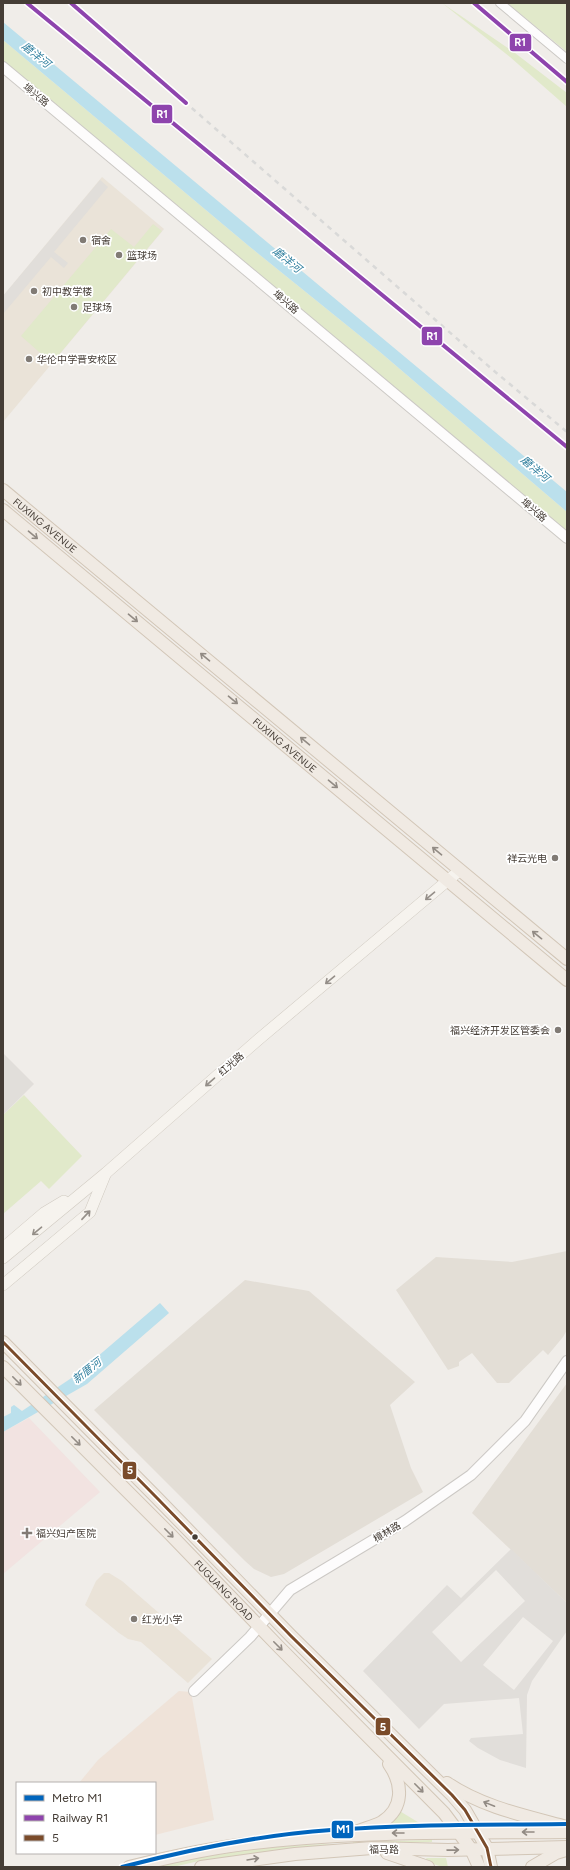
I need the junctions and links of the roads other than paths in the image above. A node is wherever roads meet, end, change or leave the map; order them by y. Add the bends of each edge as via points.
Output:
1 (500, 3) edge
2 (567, 59) edge
3 (3, 67) edge
4 (3, 490) edge
5 (3, 510) edge
6 (567, 538) edge
7 (459, 871) junction
8 (448, 881) junction
9 (567, 959) edge
10 (567, 980) edge
11 (106, 1173) junction
12 (81, 1194) junction
13 (3, 1248) edge
14 (3, 1258) edge
15 (3, 1285) edge
16 (4, 1341) edge
17 (567, 1361) edge
18 (3, 1368) edge
19 (269, 1613) junction
20 (259, 1626) junction
21 (194, 1691) dead end
22 (372, 1741) junction
23 (426, 1769) junction
24 (567, 1826) edge
25 (567, 1832) edge
26 (460, 1833) junction
27 (478, 1833) junction
28 (341, 1836) junction
29 (372, 1848) junction
30 (487, 1848) junction
31 (567, 1848) edge
32 (471, 1850) junction
33 (129, 1867) edge
34 (201, 1867) edge
35 (428, 1867) edge
36 (479, 1867) edge
37 (490, 1867) edge
38 (532, 1867) edge

1 - 2 street
3 - 6 street, 埠兴路
7 -> 4 main road, FUXING AVENUE
5 -> 8 main road, FUXING AVENUE
7 - 8 main road, 红光路
9 -> 7 main road, FUXING AVENUE
8 - 10 main road, FUXING AVENUE
8 -> 11 main road, 红光路 via 259,1039
11 - 12 main road, 红光路
15 -> 11 main road via 90,1212
12 - 13 main road via 44,1213
12 -> 14 main road, 红光路
16 - 19 main road, FUGUANG ROAD
17 - 19 street, 樟林路 via 525,1420 471,1475 405,1521 295,1587
18 -> 20 main road, FUGUANG ROAD
19 - 20 street, 樟林路
19 - 23 main road, FUGUANG ROAD
20 - 21 street, 樟林路 via 250,1638
20 -> 22 main road, FUGUANG ROAD
22 -> 26 main road, FUGUANG ROAD
22 - 28 main road via 397,1778 400,1787 397,1804 382,1821
24 -> 23 main road via 489,1804 462,1792
23 - 27 main road, FUGUANG ROAD via 465,1810
25 -> 27 main road, 福马路
26 - 27 main road, 福马路
26 -> 28 main road, 福马路
26 - 32 main road, FUGUANG ROAD
27 - 30 main road, FUGUANG ROAD
28 - 33 main road, 福马路 via 263,1842
29 -> 32 main road, 福马路
34 -> 29 main road, 福马路 via 295,1854
29 - 35 main road
30 - 31 main road, 福马路
30 - 32 main road, 福马路
30 - 37 main road
31 - 38 main road
32 - 36 main road, FUGUANG ROAD

